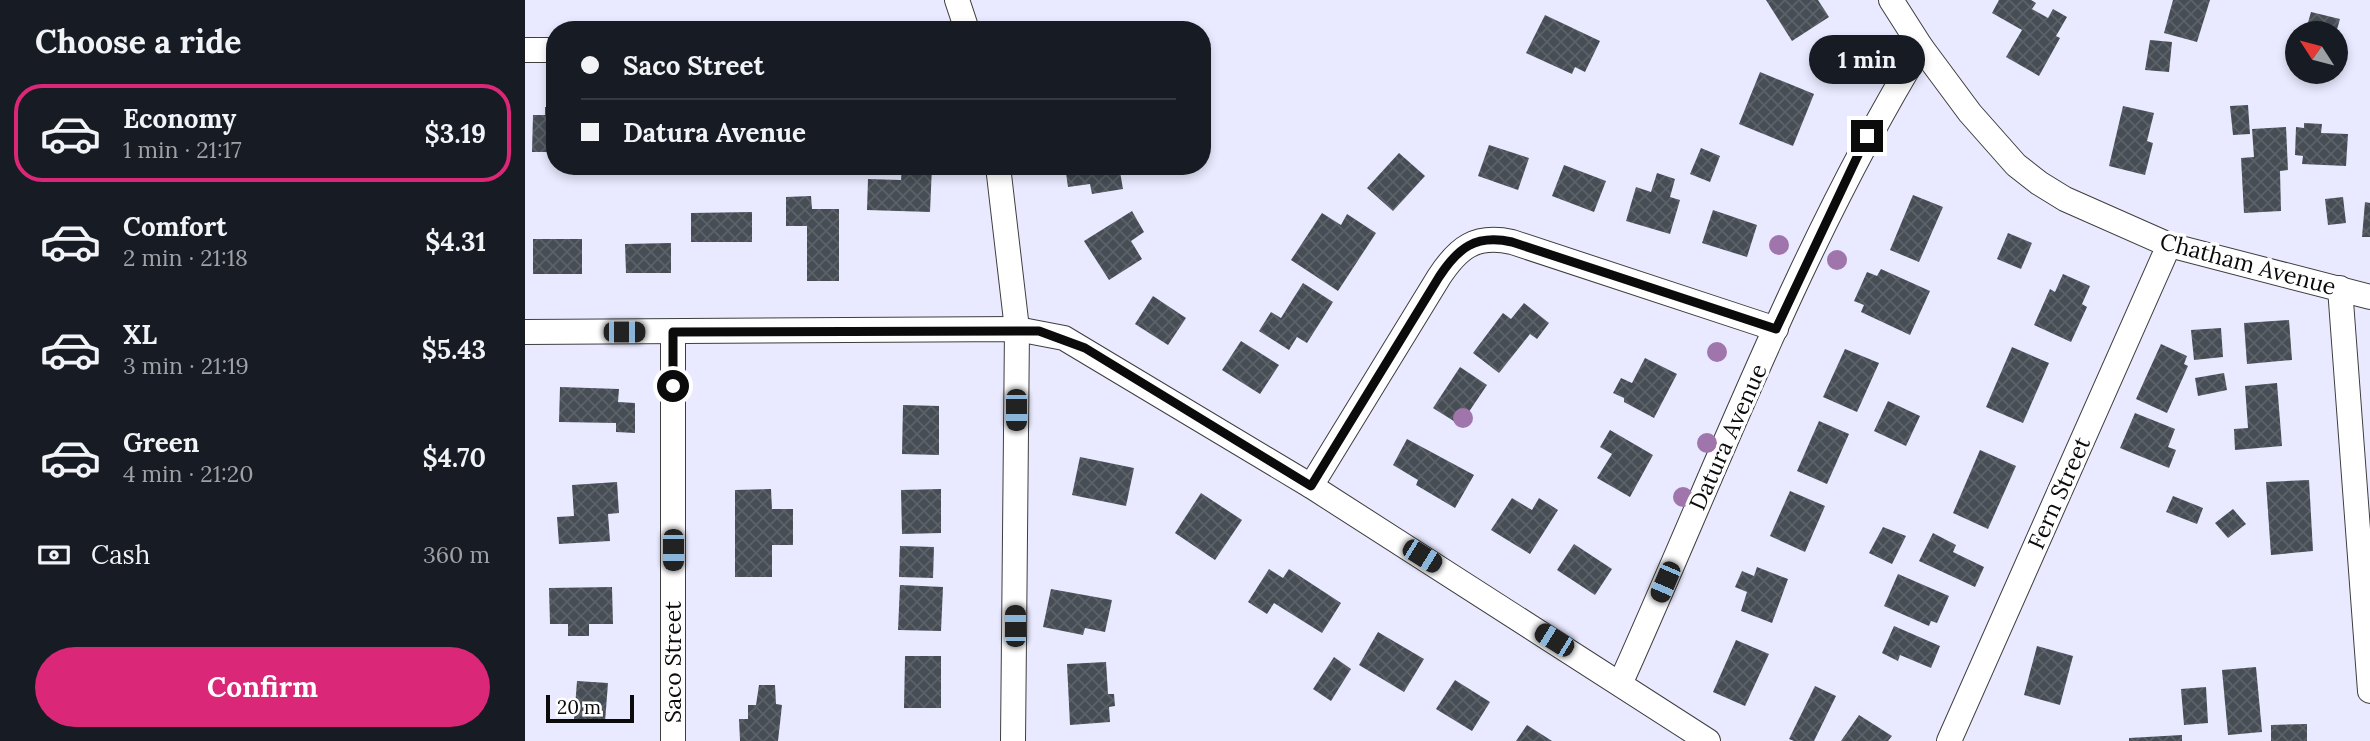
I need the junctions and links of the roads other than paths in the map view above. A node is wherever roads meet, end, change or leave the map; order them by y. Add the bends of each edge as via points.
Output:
1 (957, 0) edge
2 (1891, 0) edge
3 (964, 21) edge
4 (1921, 47) junction
5 (525, 50) edge
6 (546, 50) edge
7 (999, 175) edge
8 (2169, 245) junction
9 (2340, 288) junction
10 (2370, 297) edge
11 (1017, 329) junction
12 (1776, 329) junction
13 (525, 331) edge
14 (673, 332) junction
15 (1311, 486) junction
16 (1621, 682) junction
17 (2370, 691) edge
18 (1680, 733) edge
19 (673, 741) edge
20 (1013, 741) edge
21 (1708, 741) edge
22 (1949, 741) edge

1 - 3 street
2 - 4 street, Chatham Avenue
4 - 8 street, Chatham Avenue via 1999,147 2039,183
4 - 12 street, Datura Avenue via 1867,136
5 - 6 street
7 - 11 street
8 - 9 street, Chatham Avenue
8 - 22 street, Fern Street
9 - 10 street, Chatham Avenue
9 - 17 street
11 - 14 street
11 - 15 street via 1064,338 1085,348
11 - 20 street
12 - 15 street via 1512,242 1479,240 1462,248 1444,270
12 - 16 street, Datura Avenue
13 - 14 street
14 - 19 street, Saco Street
15 - 16 street
16 - 18 street
18 - 21 street

